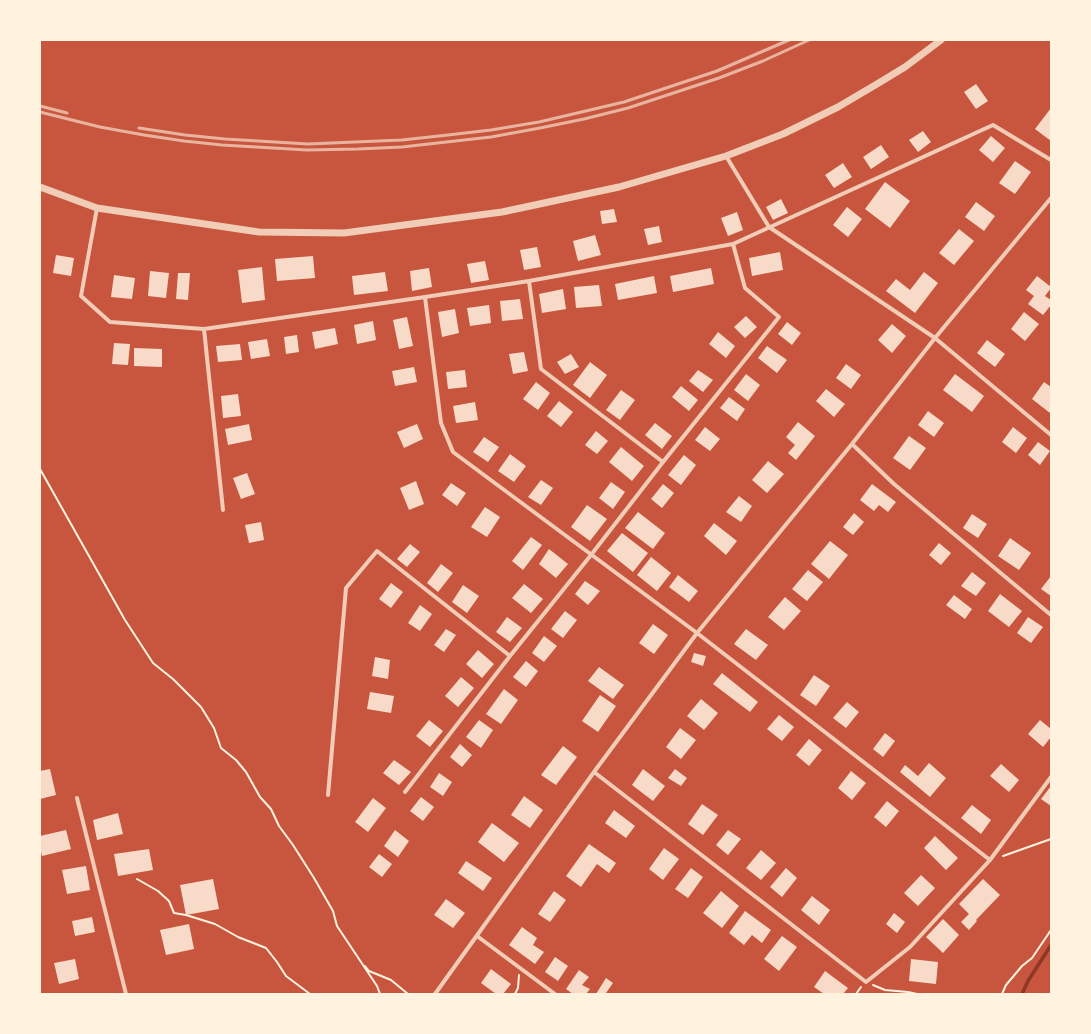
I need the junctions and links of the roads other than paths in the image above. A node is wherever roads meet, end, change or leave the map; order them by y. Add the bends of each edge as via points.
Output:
1 (941, 40) edge
2 (726, 156) junction
3 (1051, 160) edge
4 (40, 187) edge
5 (1051, 198) edge
6 (97, 208) junction
7 (769, 227) junction
8 (733, 244) junction
9 (529, 281) junction
10 (425, 297) junction
11 (204, 329) junction
12 (935, 338) junction
13 (1051, 435) edge
14 (852, 444) junction
15 (663, 462) junction
16 (223, 510) dead end
17 (591, 555) junction
18 (1051, 615) edge
19 (697, 633) junction
20 (510, 656) junction
21 (594, 772) junction
22 (1051, 777) edge
23 (405, 792) dead end
24 (328, 795) dead end
25 (77, 798) dead end
26 (990, 860) junction
27 (477, 936) junction
28 (126, 994) edge
29 (435, 994) edge
30 (555, 994) edge

1 - 2 street via 905,66 838,107 783,134
2 - 6 street via 619,187 502,212 344,233 259,232
2 - 7 street
3 - 7 street via 993,125
4 - 6 street
5 - 12 street
6 - 11 street via 81,296 110,322
7 - 8 street
7 - 12 street
8 - 9 street
8 - 15 street via 745,288 779,317
9 - 10 street
9 - 15 street via 541,368
10 - 11 street
10 - 17 street via 441,423 453,452
11 - 16 street
12 - 13 street
12 - 14 street
14 - 18 street via 894,484
14 - 19 street
15 - 17 street
17 - 19 street
17 - 20 street
19 - 21 street
19 - 26 street
20 - 23 street
20 - 24 street via 377,551 346,588
21 - 26 street via 866,982 910,947
21 - 27 street
22 - 26 street
25 - 28 street
27 - 29 street
27 - 30 street

